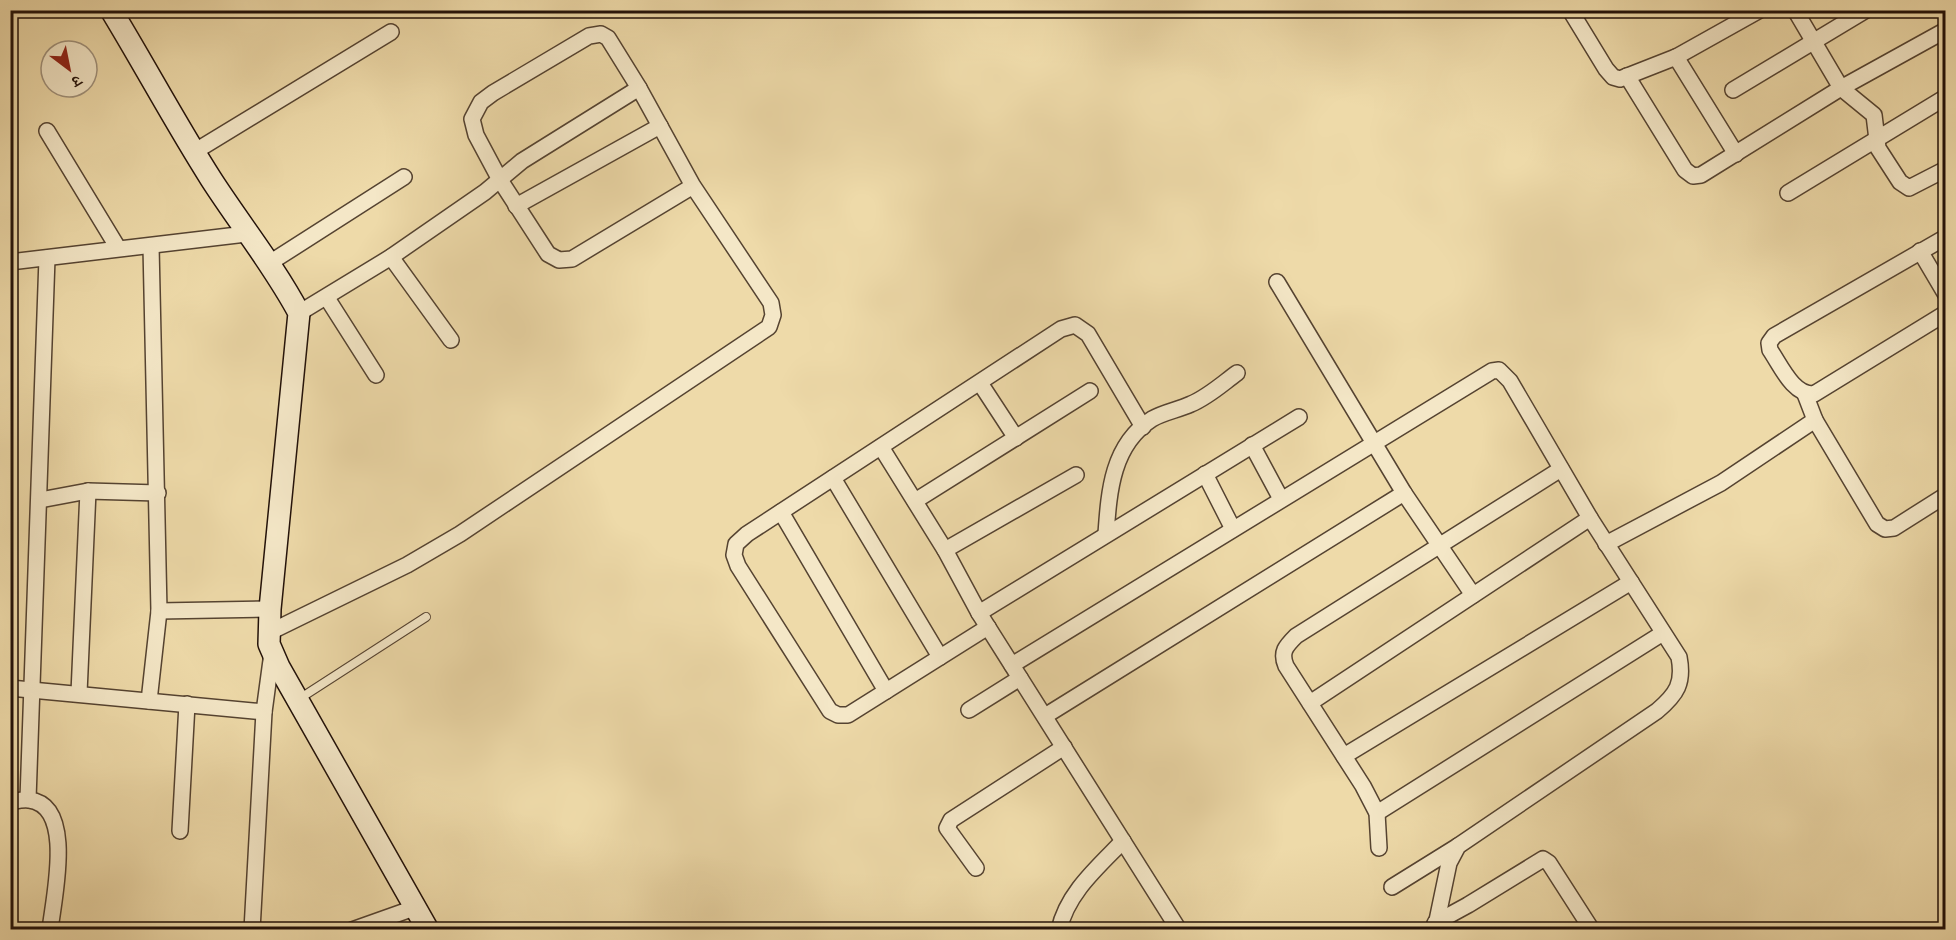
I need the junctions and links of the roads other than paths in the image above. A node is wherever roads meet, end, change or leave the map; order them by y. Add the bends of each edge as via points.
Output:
1 (111, 10) edge
2 (1570, 10) edge
3 (1760, 10) edge
4 (1794, 10) edge
5 (1866, 10) edge
6 (1946, 30) edge
7 (391, 32) dead end
8 (1813, 44) junction
9 (1676, 57) junction
10 (1628, 76) junction
11 (639, 88) junction
12 (1841, 88) junction
13 (1733, 90) dead end
14 (1946, 97) edge
15 (660, 126) junction
16 (47, 131) dead end
17 (1876, 140) junction
18 (194, 152) junction
19 (1736, 154) junction
20 (1946, 169) edge
21 (404, 177) dead end
22 (500, 180) junction
23 (693, 186) junction
24 (1788, 193) dead end
25 (516, 206) junction
26 (246, 234) junction
27 (1946, 237) edge
28 (151, 246) junction
29 (118, 248) junction
30 (1920, 251) junction
31 (391, 257) junction
32 (47, 258) junction
33 (10, 262) edge
34 (268, 264) junction
35 (1277, 282) dead end
36 (1946, 296) edge
37 (327, 298) junction
38 (298, 313) junction
39 (1946, 313) edge
40 (451, 340) dead end
41 (1237, 373) dead end
42 (376, 375) dead end
43 (980, 383) junction
44 (1090, 391) dead end
45 (1805, 394) junction
46 (1299, 417) dead end
47 (1815, 420) junction
48 (1143, 427) junction
49 (1016, 438) junction
50 (1374, 443) junction
51 (1252, 446) junction
52 (881, 447) junction
53 (1561, 469) junction
54 (1205, 474) junction
55 (1076, 475) dead end
56 (832, 478) junction
57 (88, 491) junction
58 (158, 493) junction
59 (1404, 493) junction
60 (1946, 495) edge
61 (1281, 499) junction
62 (40, 500) junction
63 (915, 501) junction
64 (781, 512) junction
65 (1590, 518) junction
66 (1233, 529) junction
67 (1106, 534) junction
68 (1606, 544) junction
69 (1442, 546) junction
70 (945, 550) junction
71 (1631, 582) junction
72 (1473, 595) junction
73 (270, 609) junction
74 (159, 611) junction
75 (979, 613) junction
76 (426, 617) dead end
77 (988, 627) junction
78 (1663, 633) junction
79 (270, 643) junction
80 (940, 657) junction
81 (1016, 672) junction
82 (10, 688) edge
83 (34, 691) junction
84 (886, 691) junction
85 (79, 693) junction
86 (297, 700) junction
87 (149, 701) junction
88 (1311, 703) junction
89 (187, 704) junction
90 (969, 710) dead end
91 (264, 712) junction
92 (1044, 716) junction
93 (1064, 747) junction
94 (1344, 756) junction
95 (28, 799) junction
96 (10, 802) edge
97 (1377, 813) junction
98 (180, 831) dead end
99 (1123, 841) junction
100 (1458, 846) junction
101 (1379, 848) dead end
102 (976, 868) dead end
103 (1392, 886) dead end
104 (414, 908) junction
105 (1435, 926) edge
106 (50, 930) edge
107 (252, 930) edge
108 (352, 930) edge
109 (428, 930) edge
110 (1059, 930) edge
111 (1179, 930) edge
112 (1592, 930) edge

1 - 18 street
2 - 10 street via 1613,77
3 - 9 street
4 - 8 street
5 - 8 street
6 - 12 street
7 - 18 street
8 - 12 street
8 - 13 street
9 - 10 street
9 - 19 street
10 - 19 street via 1684,170 1693,176 1701,175
11 - 15 street
11 - 22 street via 522,161
11 - 22 street via 614,44 601,34 589,36 493,93 481,102 472,119 476,135
12 - 17 street via 1874,115
12 - 19 street
14 - 17 street
15 - 23 street
15 - 25 street
16 - 29 street
17 - 20 street via 1900,182 1909,188
17 - 24 street
18 - 26 street
21 - 34 street
22 - 25 street
22 - 31 street
23 - 25 street via 572,259 559,260 548,254
23 - 79 street via 771,303 769,327 460,534
26 - 28 street
26 - 34 street
27 - 30 street
28 - 29 street
28 - 58 street
29 - 32 street
30 - 36 street
30 - 45 street via 1774,336 1770,350 1796,388
31 - 37 street
31 - 40 street
32 - 33 street
32 - 62 street
34 - 38 street
35 - 50 street
37 - 38 street
37 - 42 street
38 - 73 street
39 - 45 street via 1825,388
41 - 48 street via 1202,398
43 - 48 street via 1061,329 1075,325 1088,334
43 - 49 street
43 - 52 street
44 - 49 street
45 - 47 street
46 - 51 street
47 - 60 street via 1877,524 1885,529 1894,528
47 - 68 street via 1721,483
48 - 67 street via 1120,454 1112,474
49 - 63 street
50 - 53 street via 1492,371 1500,370
50 - 59 street
50 - 61 street
51 - 54 street
51 - 61 street
52 - 56 street
52 - 63 street
53 - 65 street
53 - 69 street
54 - 66 street
54 - 67 street
55 - 70 street
56 - 64 street
56 - 80 street
57 - 58 street
57 - 62 street
57 - 85 street
58 - 74 street
59 - 69 street
59 - 92 street
61 - 66 street
62 - 83 street
63 - 70 street
64 - 84 street
64 - 84 street via 736,544 738,566 830,711 848,715
65 - 68 street
65 - 72 street
66 - 81 street
67 - 75 street
68 - 71 street
69 - 72 street
69 - 88 street via 1296,636 1286,646 1282,657
70 - 75 street
71 - 78 street
71 - 94 street
72 - 88 street
73 - 74 street
73 - 79 street
74 - 87 street
75 - 77 street
76 - 86 lane
77 - 80 street
77 - 81 street
78 - 97 street
78 - 100 street via 1679,657 1682,671 1681,684 1673,698
79 - 86 street
79 - 91 street
80 - 84 street
81 - 90 street
81 - 92 street
82 - 83 street
83 - 85 street
83 - 95 street
85 - 87 street
86 - 104 street
87 - 89 street
88 - 94 street
89 - 91 street
89 - 98 street
91 - 107 street
92 - 93 street
93 - 99 street
93 - 102 street via 951,820 947,828 950,836
94 - 97 street
95 - 96 street
95 - 106 street via 51,815 58,835
97 - 101 street
99 - 110 street via 1083,882 1063,912
99 - 111 street
100 - 103 street
100 - 105 street via 1449,863
104 - 108 street
104 - 109 street
105 - 112 street via 1543,859

